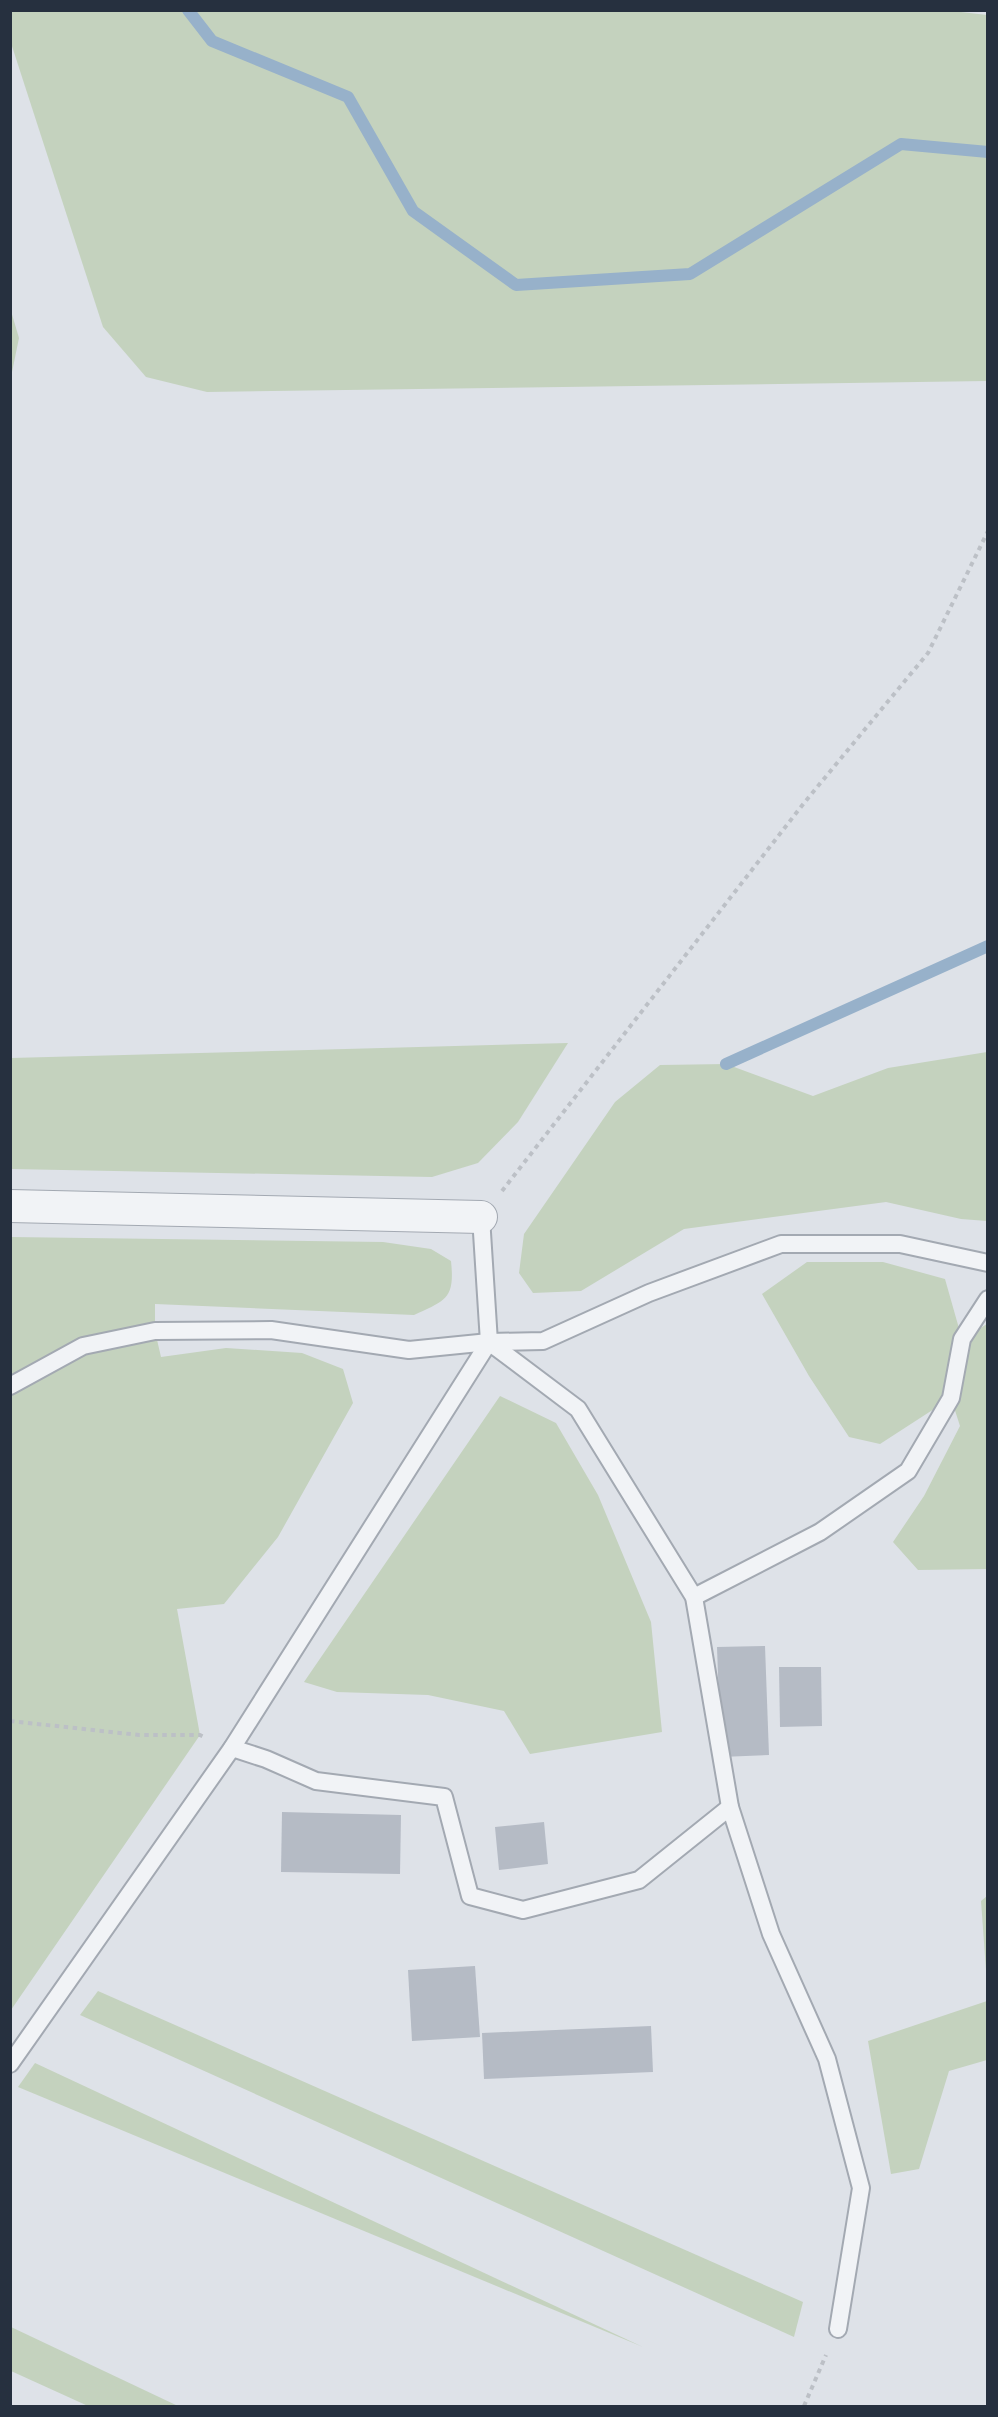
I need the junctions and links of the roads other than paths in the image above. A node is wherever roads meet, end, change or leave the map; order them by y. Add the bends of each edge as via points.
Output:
1 (10, 1206) edge
2 (481, 1217) joint
3 (987, 1263) edge
4 (987, 1299) edge
5 (489, 1342) junction
6 (10, 1386) edge
7 (694, 1598) junction
8 (232, 1748) junction
9 (730, 1807) junction
10 (10, 2064) edge
11 (838, 2329) road end

1 - 2 street
2 - 5 lane
3 - 5 lane via 900,1244 781,1244 649,1293 543,1341
4 - 7 lane via 962,1340 951,1398 908,1471 820,1532
5 - 6 lane via 409,1350 271,1330 155,1331 83,1346
5 - 7 lane via 578,1409
5 - 8 lane
7 - 9 lane
8 - 9 lane via 316,1781 444,1797 470,1896 523,1910 639,1880
8 - 10 lane
9 - 11 lane via 771,1934 827,2059 861,2188

